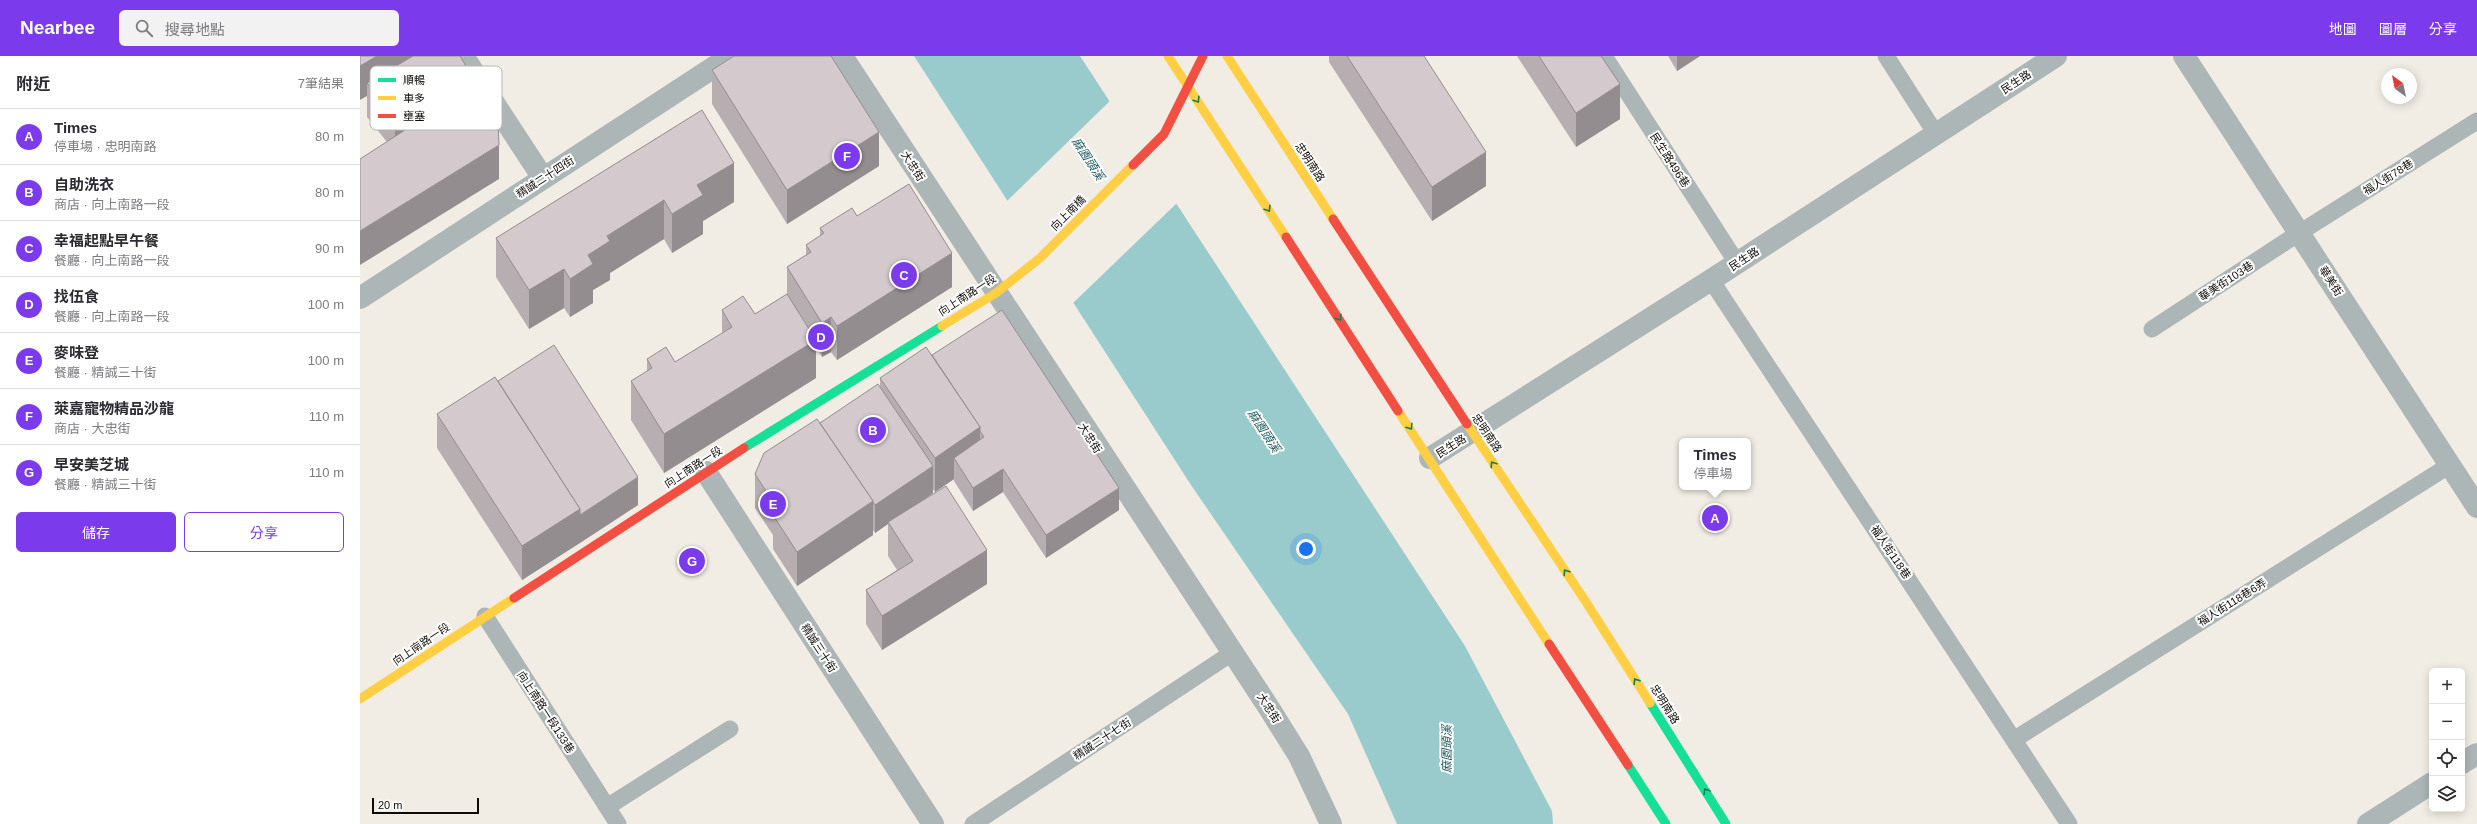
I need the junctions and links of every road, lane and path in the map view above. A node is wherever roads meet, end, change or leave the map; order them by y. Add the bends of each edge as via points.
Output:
1 (463, 56) edge
2 (731, 56) edge
3 (842, 56) edge
4 (1168, 56) edge
5 (1202, 56) edge
6 (1227, 56) edge
7 (1604, 56) edge
8 (1886, 56) edge
9 (2056, 56) edge
10 (2184, 56) edge
11 (470, 66) edge
12 (1188, 87) junction
13 (502, 115) edge
14 (2477, 121) edge
15 (1936, 134) junction
16 (543, 178) junction
17 (2299, 233) junction
18 (1040, 258) joint
19 (1737, 263) junction
20 (1711, 280) junction
21 (996, 293) junction
22 (360, 298) edge
23 (2152, 329) dead end
24 (1472, 432) junction
25 (1430, 458) junction
26 (2450, 465) junction
27 (706, 472) junction
28 (2477, 507) edge
29 (485, 616) junction
30 (1232, 653) junction
31 (360, 699) edge
32 (730, 729) dead end
33 (2015, 739) junction
34 (2477, 754) edge
35 (2465, 761) edge
36 (2429, 785) edge
37 (607, 807) junction
38 (618, 824) edge
39 (933, 824) edge
40 (973, 824) edge
41 (1330, 824) edge
42 (1666, 824) edge
43 (1726, 824) edge
44 (2069, 824) edge
45 (2368, 824) edge

1 - 11 street
2 - 16 street, 精誠二十四街
3 - 21 street, 大忠街
4 - 12 main road
5 - 12 main road
6 - 24 main road, 忠明南路
7 - 19 lane, 民生路496巷
8 - 15 lane
9 - 15 street, 民生路
10 - 17 street, 華美街
12 - 18 main road, 向上南橋 via 1164,134
12 -> 25 main road
13 - 16 street
14 - 17 lane, 福人街78巷
15 - 19 street, 民生路
16 - 22 street, 精誠二十四街
17 - 23 lane, 華美街103巷
17 - 26 street, 華美街
18 - 21 main road, 向上南路一段
19 - 20 street, 民生路
20 - 24 street, 民生路
20 - 33 lane, 福人街118巷
21 - 27 main road, 向上南路一段
21 - 30 street, 大忠街
24 - 25 street, 民生路
43 -> 24 main road, 忠明南路 via 1586,602
25 - 42 main road
26 - 28 street, 華美街
26 - 33 lane, 福人街118巷6弄
27 - 29 main road, 向上南路一段
27 - 39 street, 精誠三十街
29 - 31 main road, 向上南路一段
29 - 37 lane, 向上南路一段133巷
30 - 40 lane, 精誠二十七街
30 - 41 street, 大忠街 via 1299,756
32 - 37 lane
33 - 44 lane, 福人街118巷
34 - 35 street
36 - 45 street
37 - 38 lane, 向上南路一段133巷

